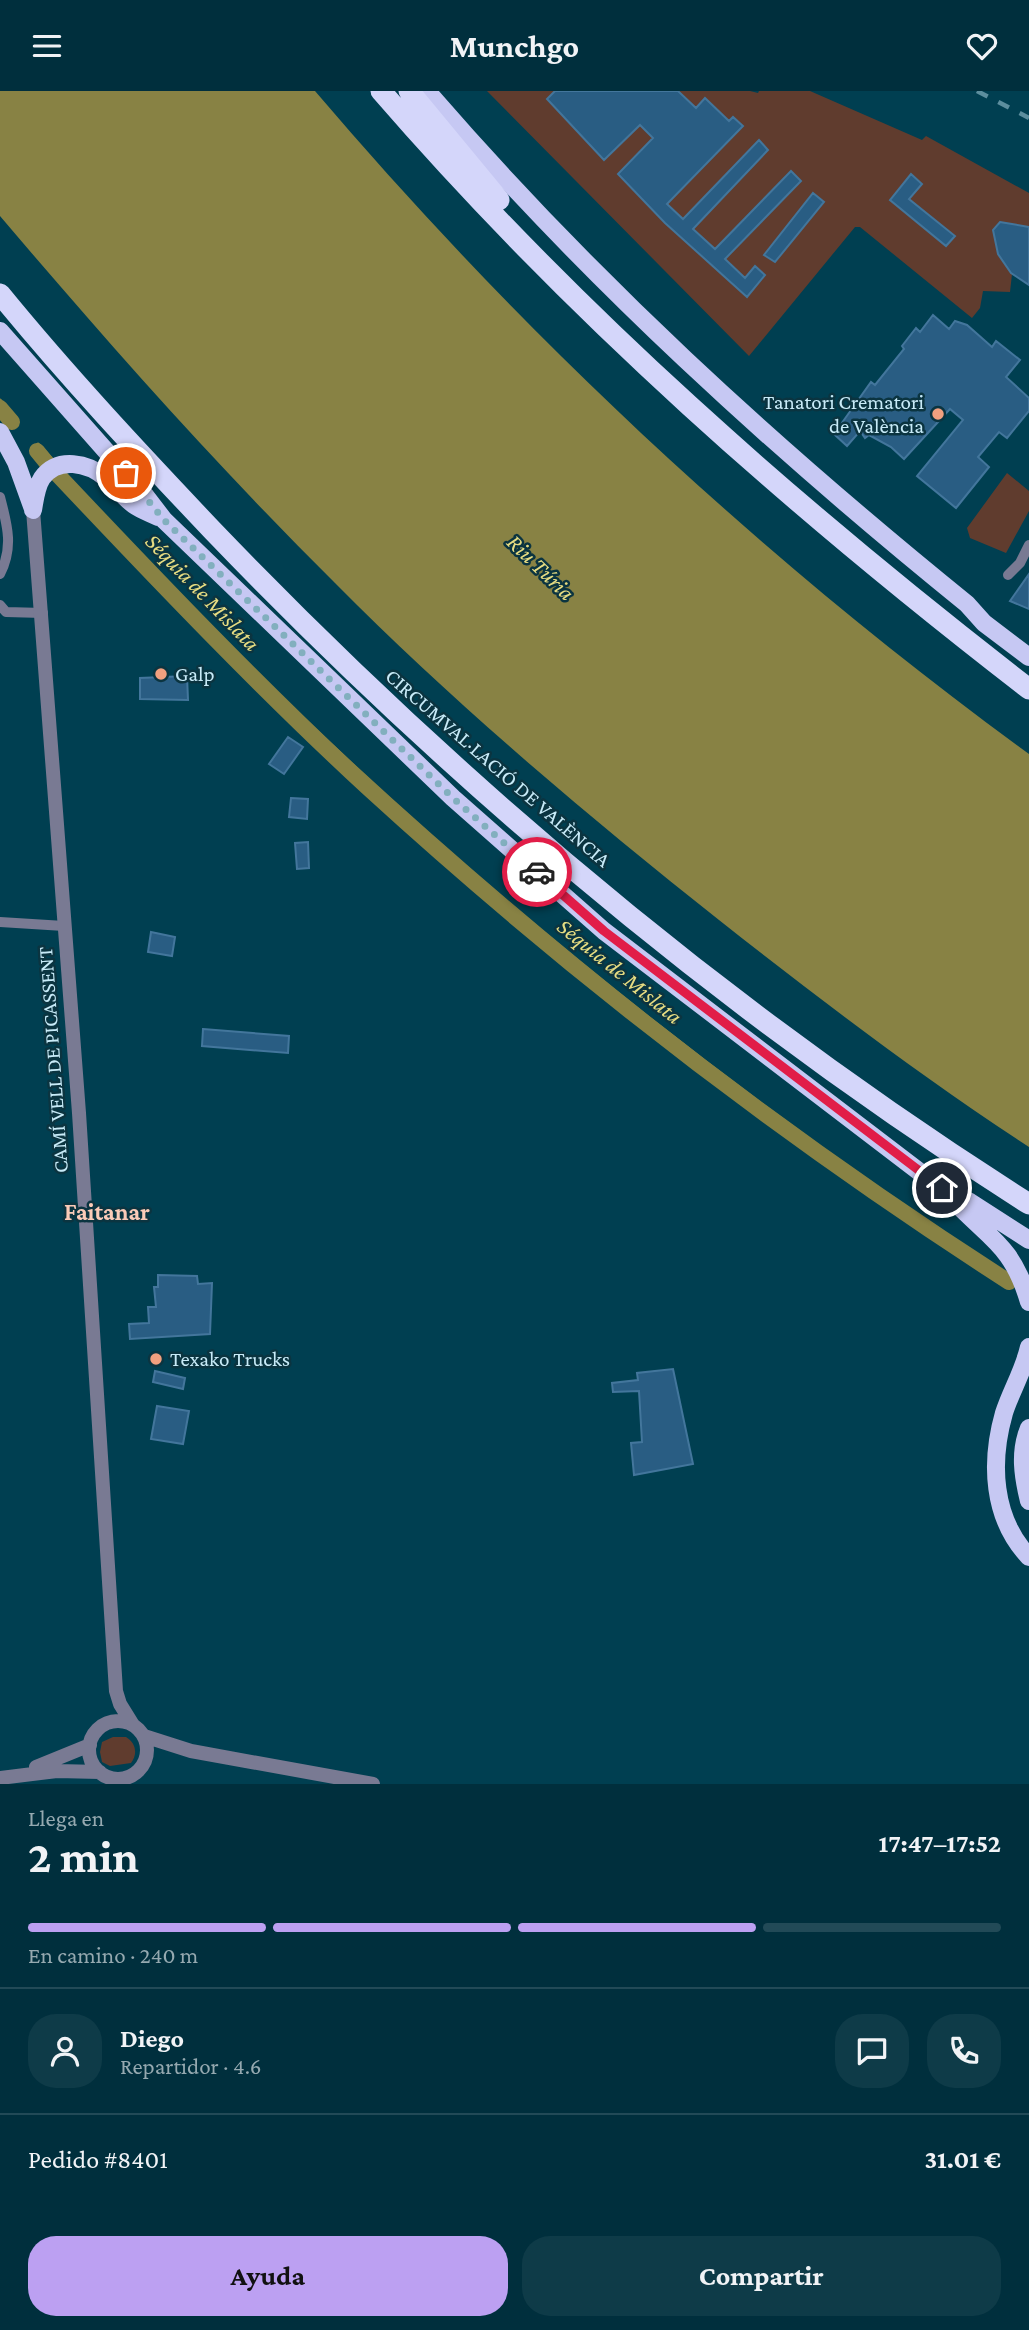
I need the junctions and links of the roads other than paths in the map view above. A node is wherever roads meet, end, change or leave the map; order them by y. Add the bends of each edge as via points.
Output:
1 (381, 91) edge
2 (410, 91) edge
3 (427, 91) edge
4 (0, 294) edge
5 (0, 331) edge
6 (678, 394) junction
7 (0, 432) edge
8 (0, 497) edge
9 (33, 510) junction
10 (164, 520) junction
11 (1029, 545) edge
12 (0, 574) edge
13 (1008, 575) dead end
14 (967, 604) junction
15 (0, 605) edge
16 (43, 613) junction
17 (1029, 642) edge
18 (1029, 657) edge
19 (1029, 689) edge
20 (0, 922) edge
21 (64, 926) junction
22 (942, 1188) junction
23 (1029, 1204) edge
24 (1029, 1240) edge
25 (1029, 1302) edge
26 (1029, 1347) edge
27 (1029, 1428) edge
28 (1029, 1501) edge
29 (1029, 1557) edge
30 (116, 1691) junction
31 (133, 1725) junction
32 (101, 1727) junction
33 (144, 1736) junction
34 (90, 1745) junction
35 (191, 1751) junction
36 (147, 1753) junction
37 (100, 1772) junction
38 (0, 1777) edge
39 (373, 1784) edge

1 - 6 highway via 552,276
2 - 6 highway via 488,188 663,369
3 - 14 highway via 575,252 679,355 766,436
4 - 23 highway, CIRCUMVAL·LACIÓ DE VALÈNCIA via 161,476 266,585 469,779 617,905 784,1034 945,1151
5 - 10 highway
6 - 19 highway via 862,556
7 - 9 highway
8 - 12 street via 9,537
9 - 10 highway via 43,477 62,464 77,464 91,467 133,505
9 - 16 street, CAMÍ VELL DE PICASSENT
10 - 22 highway via 453,798 604,931
11 - 13 street
14 - 17 highway via 992,614
14 - 18 highway
15 - 16 street via 6,612
16 - 21 street, CAMÍ VELL DE PICASSENT
20 - 21 street
21 - 30 street, CAMÍ VELL DE PICASSENT
22 - 24 highway
22 - 25 highway via 1010,1256
26 - 29 highway via 1005,1412 995,1468 1002,1511
27 - 28 highway via 1023,1479
30 - 31 street, CAMÍ VELL DE PICASSENT
30 - 32 street, CAMÍ VELL DE PICASSENT
31 - 32 street via 117,1721
31 - 33 street
32 - 34 street
33 - 35 street
33 - 36 street
34 - 37 street
34 - 38 street
35 - 36 street
35 - 39 street
36 - 37 street via 140,1770 127,1778
37 - 38 street

